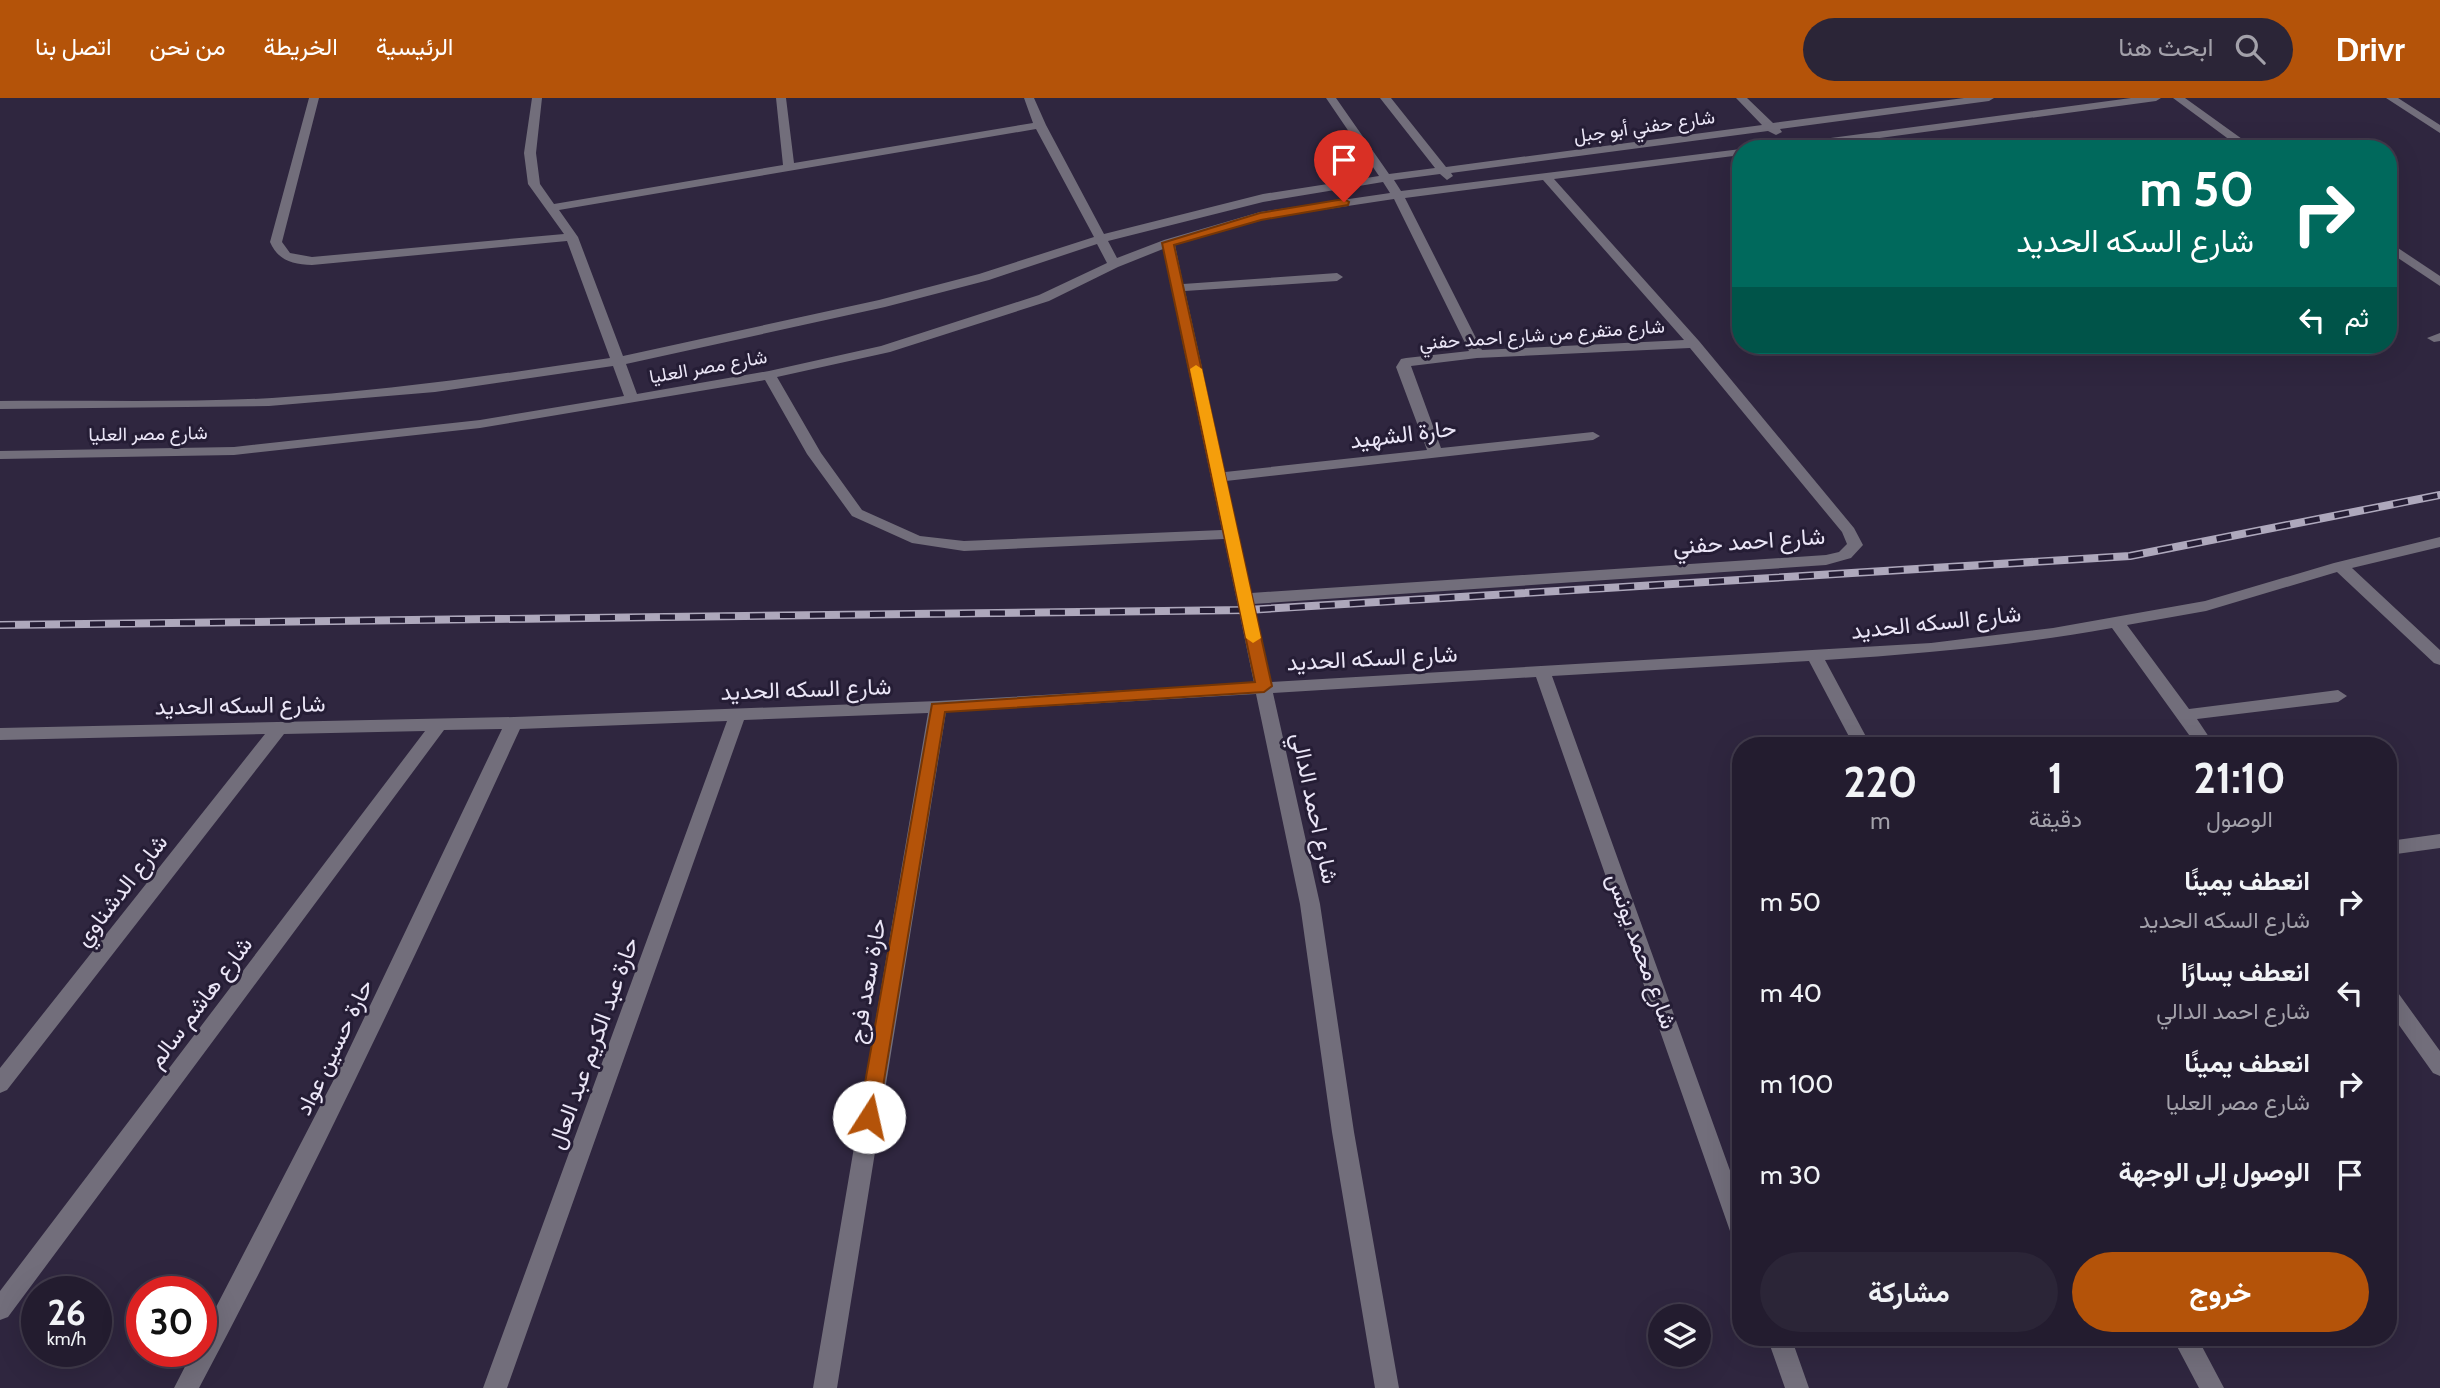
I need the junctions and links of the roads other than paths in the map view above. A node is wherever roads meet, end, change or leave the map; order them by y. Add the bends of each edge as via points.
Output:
1 (314, 98) edge
2 (537, 98) edge
3 (781, 98) edge
4 (1029, 98) edge
5 (1331, 98) edge
6 (1385, 98) edge
7 (1741, 98) edge
8 (1884, 98) edge
9 (1989, 98) edge
10 (2156, 98) edge
11 (2178, 98) edge
12 (2391, 98) edge
13 (1899, 110) junction
14 (1041, 125) junction
15 (1771, 127) junction
16 (2440, 130) edge
17 (1785, 140) edge
18 (1837, 140) edge
19 (2237, 140) edge
20 (1732, 153) edge
21 (789, 167) junction
22 (1443, 171) junction
23 (1546, 177) junction
24 (1386, 178) junction
25 (1455, 188) junction
26 (1398, 195) junction
27 (549, 208) junction
28 (572, 237) junction
29 (1101, 239) junction
30 (1168, 243) junction
31 (2397, 252) edge
32 (1114, 264) junction
33 (1337, 277) dead end
34 (2440, 282) edge
35 (1178, 288) junction
36 (1694, 344) junction
37 (1477, 354) junction
38 (619, 361) junction
39 (769, 375) junction
40 (632, 398) junction
41 (0, 405) edge
42 (1593, 436) dead end
43 (1435, 452) junction
44 (0, 455) edge
45 (1219, 477) junction
46 (1232, 534) junction
47 (2440, 542) edge
48 (2340, 566) junction
49 (1245, 599) junction
50 (2117, 623) junction
51 (1815, 657) junction
52 (2440, 659) edge
53 (1542, 671) junction
54 (1264, 686) junction
55 (2338, 696) dead end
56 (938, 707) junction
57 (738, 714) junction
58 (2184, 715) junction
59 (514, 723) junction
60 (440, 724) junction
61 (281, 726) junction
62 (0, 734) edge
63 (1858, 737) edge
64 (2200, 737) edge
65 (2440, 841) edge
66 (2397, 847) edge
67 (2397, 1007) edge
68 (2440, 1067) edge
69 (0, 1084) edge
70 (1732, 1206) edge
71 (0, 1309) edge
72 (1782, 1346) edge
73 (2189, 1346) edge
74 (186, 1388) edge
75 (495, 1388) edge
76 (825, 1388) edge
77 (1387, 1388) edge
78 (1797, 1388) edge
79 (2212, 1388) edge

1 - 28 street via 276,242 285,257 312,261
2 - 27 street via 530,153 534,184
3 - 21 street
4 - 14 street
5 - 24 street
6 - 22 street
7 - 15 street
8 - 13 street
9 - 13 street, شارع حفني أبو جبل
10 - 18 street
11 - 19 street
12 - 16 street
13 - 15 street, شارع حفني أبو جبل
14 - 21 street
14 - 29 street
15 - 17 street
15 - 22 street, شارع حفني أبو جبل
20 - 23 street, شارع حفني أبو جبل
21 - 27 street
22 - 24 street, شارع حفني أبو جبل
22 - 25 street
23 - 25 street, شارع حفني أبو جبل
23 - 36 street, شارع احمد حفني
24 - 26 street
24 - 29 street, شارع مصر العليا via 1263,198
25 - 26 street, شارع حفني أبو جبل
26 - 30 street, شارع مصر العليا via 1290,210
26 - 37 street
27 - 28 street
28 - 38 street
29 - 32 street
29 - 38 street, شارع مصر العليا via 880,304
30 - 32 street, شارع مصر العليا
30 - 35 street, شارع احمد الدالي
31 - 34 street
32 - 39 street, شارع مصر العليا via 1044,298 964,326
33 - 35 street
35 - 45 street, شارع احمد الدالي
36 - 37 street, شارع متفرع من شارع احمد حفني
36 - 49 street, شارع احمد حفني via 1849,531 1855,545 1845,555 1812,561
37 - 43 street, شارع متفرع من شارع احمد حفني via 1403,365
38 - 40 street
38 - 41 street, شارع مصر العليا via 352,396
39 - 40 street, شارع مصر العليا
39 - 46 street via 814,454 857,513 917,540 964,546
40 - 44 street, شارع مصر العليا via 480,424 234,451
42 - 43 street, حارة الشهيد
43 - 45 street, حارة الشهيد
45 - 46 street, شارع احمد الدالي
46 - 49 street, شارع احمد الدالي
47 - 48 street, شارع السكه الحديد
48 - 50 street, شارع السكه الحديد via 2206,606
48 - 52 street
49 - 54 street, شارع احمد الدالي
50 - 51 street, شارع السكه الحديد via 1931,648
50 - 58 street
51 - 53 street, شارع السكه الحديد
51 - 63 street
53 - 54 street, شارع السكه الحديد
53 - 70 street, شارع محمد يونس
54 - 56 street, شارع السكه الحديد
54 - 77 street, شارع احمد الدالي via 1310,904
55 - 58 street
56 - 57 street, شارع السكه الحديد
56 - 76 street, حارة سعد فرج
57 - 59 street, شارع السكه الحديد
57 - 75 street, حارة عبد الكريم عبد العال
58 - 64 street
59 - 60 street, شارع السكه الحديد
59 - 74 street, حارة حسين عواد via 395,978 257,1257
60 - 61 street, شارع السكه الحديد
60 - 71 street, شارع هاشم سالم
61 - 62 street, شارع السكه الحديد
61 - 69 street, شارع الدشناوي
65 - 66 street
67 - 68 street
72 - 78 street
73 - 79 street

